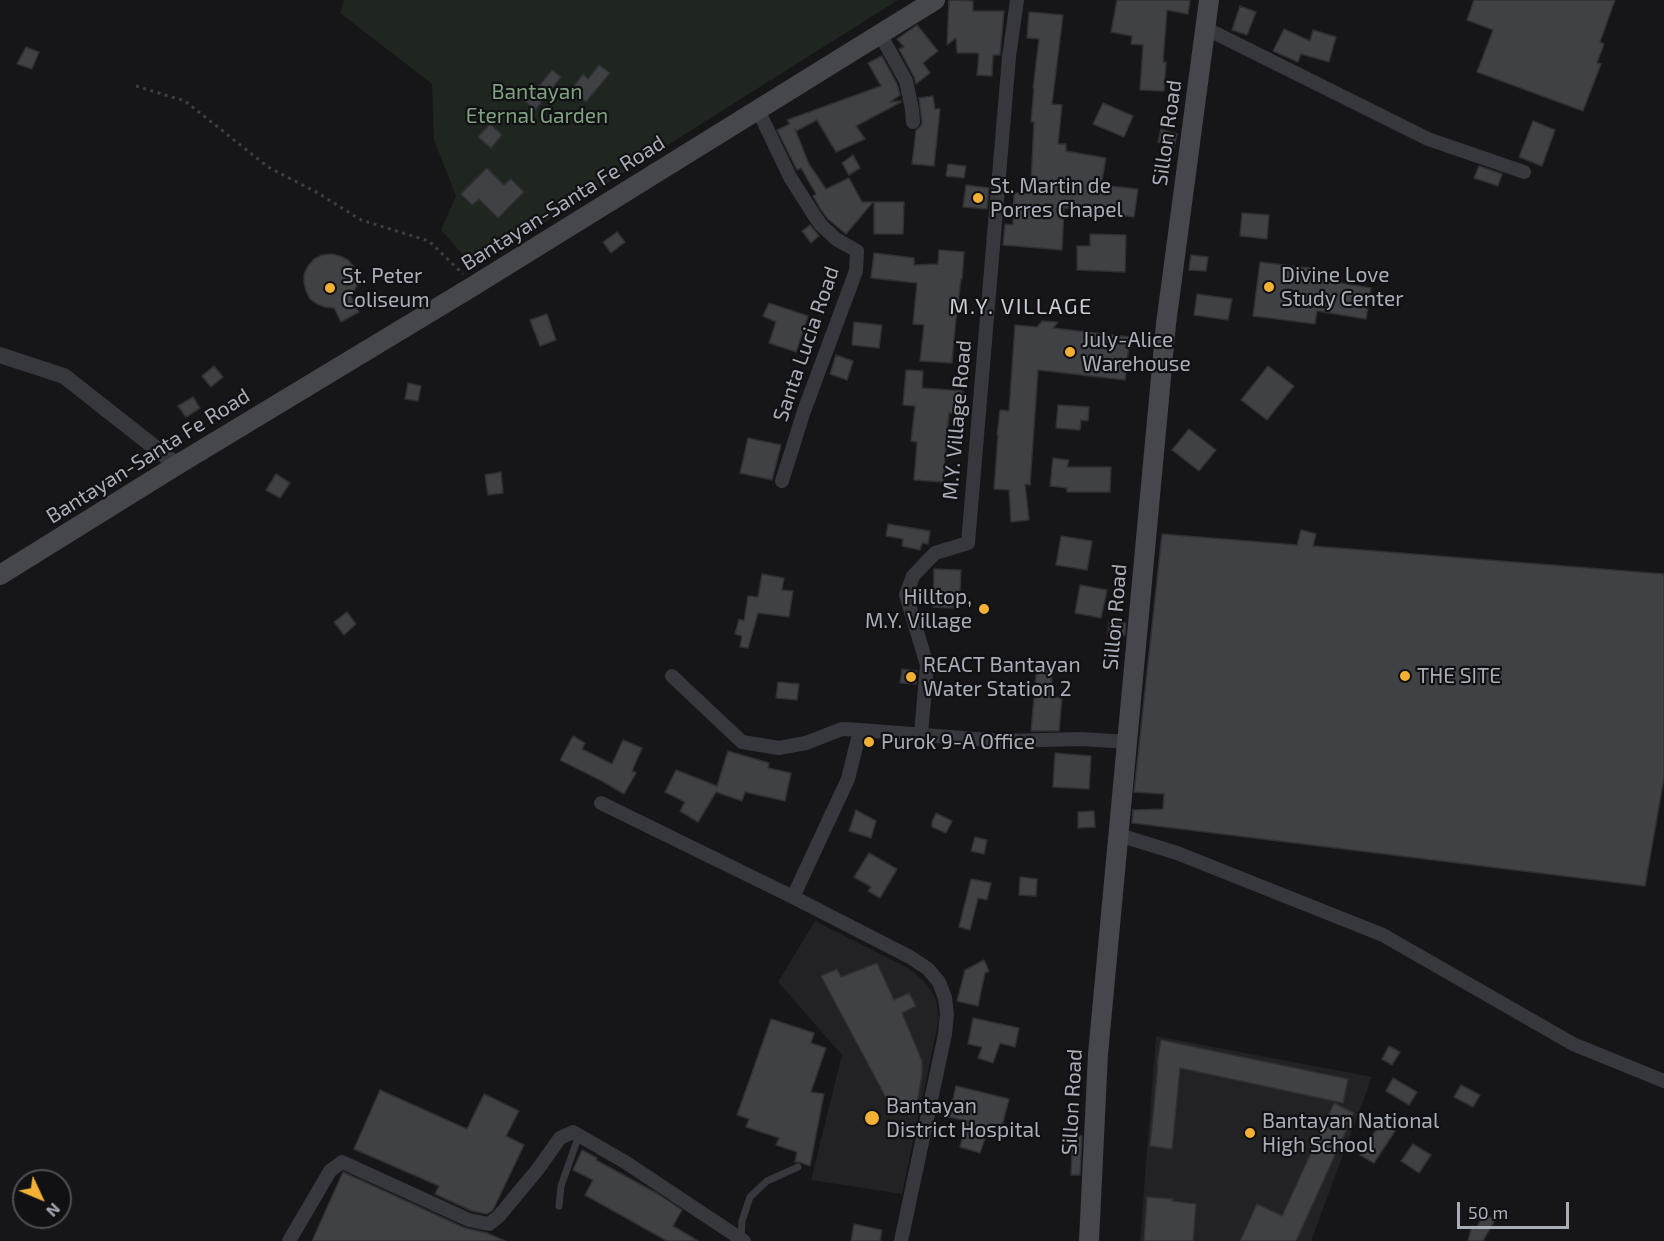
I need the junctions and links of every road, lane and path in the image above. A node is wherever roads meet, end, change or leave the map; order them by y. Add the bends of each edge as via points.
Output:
1 (935, 0) edge
2 (1017, 0) edge
3 (1209, 0) edge
4 (1205, 28) junction
5 (880, 34) junction
6 (136, 86) dead end
7 (758, 110) junction
8 (913, 122) dead end
9 (1524, 172) dead end
10 (475, 285) junction
11 (0, 355) edge
12 (177, 465) junction
13 (782, 482) dead end
14 (0, 575) edge
15 (672, 676) dead end
16 (860, 730) junction
17 (921, 734) junction
18 (1128, 742) junction
19 (601, 803) dead end
20 (1119, 835) junction
21 (793, 897) junction
22 (1664, 1081) edge
23 (579, 1135) junction
24 (798, 1167) dead end
25 (559, 1206) dead end
26 (743, 1240) edge
27 (289, 1241) edge
28 (901, 1241) edge
29 (1089, 1241) edge

1 - 5 main road, Bantayan-Santa Fe Road
2 - 17 street, M.Y. Village Road via 968,543 934,553 913,576 906,595 927,665
3 - 4 main road, Sillon Road
4 - 9 street via 1428,139
4 - 18 main road, Sillon Road via 1166,324
5 - 7 main road, Bantayan-Santa Fe Road
5 - 8 street via 906,81
6 - 10 path via 185,101 268,167 361,220 429,241
7 - 10 main road, Bantayan-Santa Fe Road
7 - 13 street, Santa Lucia Road via 790,177 818,220 837,239 857,251 856,271
10 - 12 main road, Bantayan-Santa Fe Road
11 - 12 street via 64,376
12 - 14 main road, Bantayan-Santa Fe Road
15 - 16 street via 742,742 779,748 806,743 842,729
16 - 17 street
16 - 21 street via 848,779
17 - 18 street via 1001,741
18 - 20 main road, Sillon Road
19 - 21 street
20 - 22 street via 1177,853 1383,935 1573,1044
20 - 29 main road, Sillon Road via 1098,1054
21 - 28 street via 910,957 928,969 945,998 945,1034
23 - 25 lane via 561,1186
23 - 26 street
23 - 27 street via 573,1132 560,1138 489,1224 470,1220 342,1162 330,1171
24 - 26 lane via 767,1180 750,1197 742,1221

